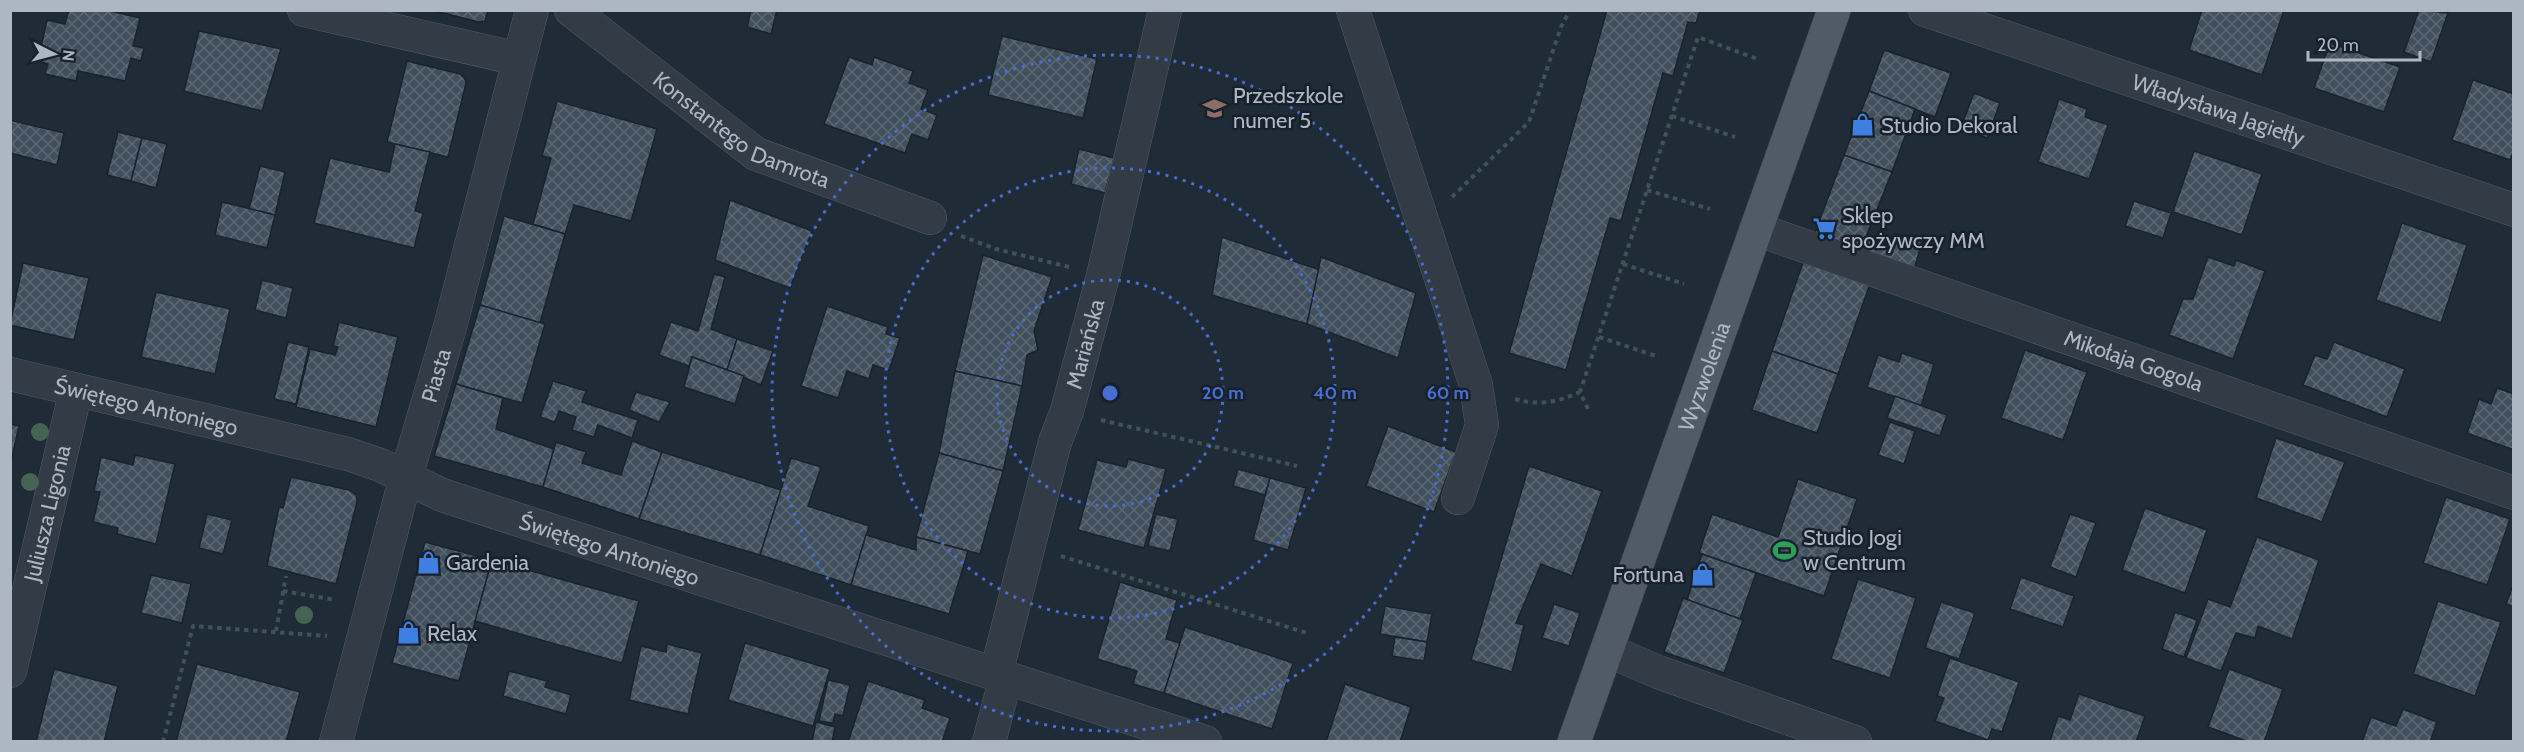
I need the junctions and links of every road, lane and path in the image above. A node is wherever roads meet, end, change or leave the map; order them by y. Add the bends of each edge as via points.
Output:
1 (304, 10) edge
2 (532, 10) edge
3 (571, 10) edge
4 (1165, 10) edge
5 (1353, 10) edge
6 (1570, 10) edge
7 (1834, 10) edge
8 (1925, 10) edge
9 (519, 59) junction
10 (1760, 60) dead end
11 (1672, 116) junction
12 (1736, 137) dead end
13 (1647, 190) junction
14 (1710, 209) dead end
15 (2514, 210) edge
16 (930, 218) joint
17 (1424, 225) junction
18 (1756, 229) junction
19 (1623, 264) junction
20 (1102, 276) junction
21 (1684, 284) dead end
22 (1599, 337) junction
23 (1659, 357) dead end
24 (10, 374) edge
25 (1476, 385) junction
26 (76, 390) junction
27 (1580, 392) junction
28 (1588, 409) dead end
29 (1067, 411) junction
30 (1297, 466) dead end
31 (405, 480) junction
32 (2514, 493) edge
33 (1458, 498) dead end
34 (1028, 547) junction
35 (286, 576) dead end
36 (283, 591) junction
37 (340, 601) dead end
38 (276, 631) junction
39 (1310, 634) dead end
40 (330, 637) dead end
41 (1607, 650) junction
42 (10, 671) edge
43 (1001, 676) junction
44 (163, 741) edge
45 (336, 741) edge
46 (989, 741) edge
47 (1205, 741) edge
48 (1574, 741) edge
49 (1855, 741) edge

1 - 9 street
2 - 9 street, Piasta
3 - 16 street, Konstantego Damrota via 756,154
4 - 20 street, Mariańska
5 - 17 street
6 - 17 path via 1529,122
7 - 18 main road, Wyzwolenia
8 - 15 street, Władysława Jagiełły
9 - 31 street, Piasta via 450,327
10 - 11 path via 1698,37
11 - 12 path
11 - 13 path
13 - 14 path
13 - 19 path
16 - 20 path via 939,228 996,249
17 - 25 street
18 - 32 street, Mikołaja Gogola
18 - 41 main road, Wyzwolenia
19 - 21 path
19 - 22 path
20 - 29 street, Mariańska
22 - 23 path
22 - 27 path
24 - 26 street, Świętego Antoniego
25 - 27 path via 1523,401 1542,403
25 - 33 street via 1482,425
26 - 31 street, Świętego Antoniego via 348,454 380,465
26 - 42 street, Juliusza Ligonia
27 - 28 path
29 - 30 path
29 - 34 street, Mariańska
31 - 43 street, Świętego Antoniego
31 - 45 street, Piasta
34 - 39 path
34 - 43 street, Mariańska
35 - 36 path
36 - 37 path
36 - 38 path
38 - 40 path
38 - 44 path via 193,626
41 - 48 main road, Wyzwolenia
41 - 49 street via 1649,669
43 - 46 street, Mariańska
43 - 47 street, Świętego Antoniego

